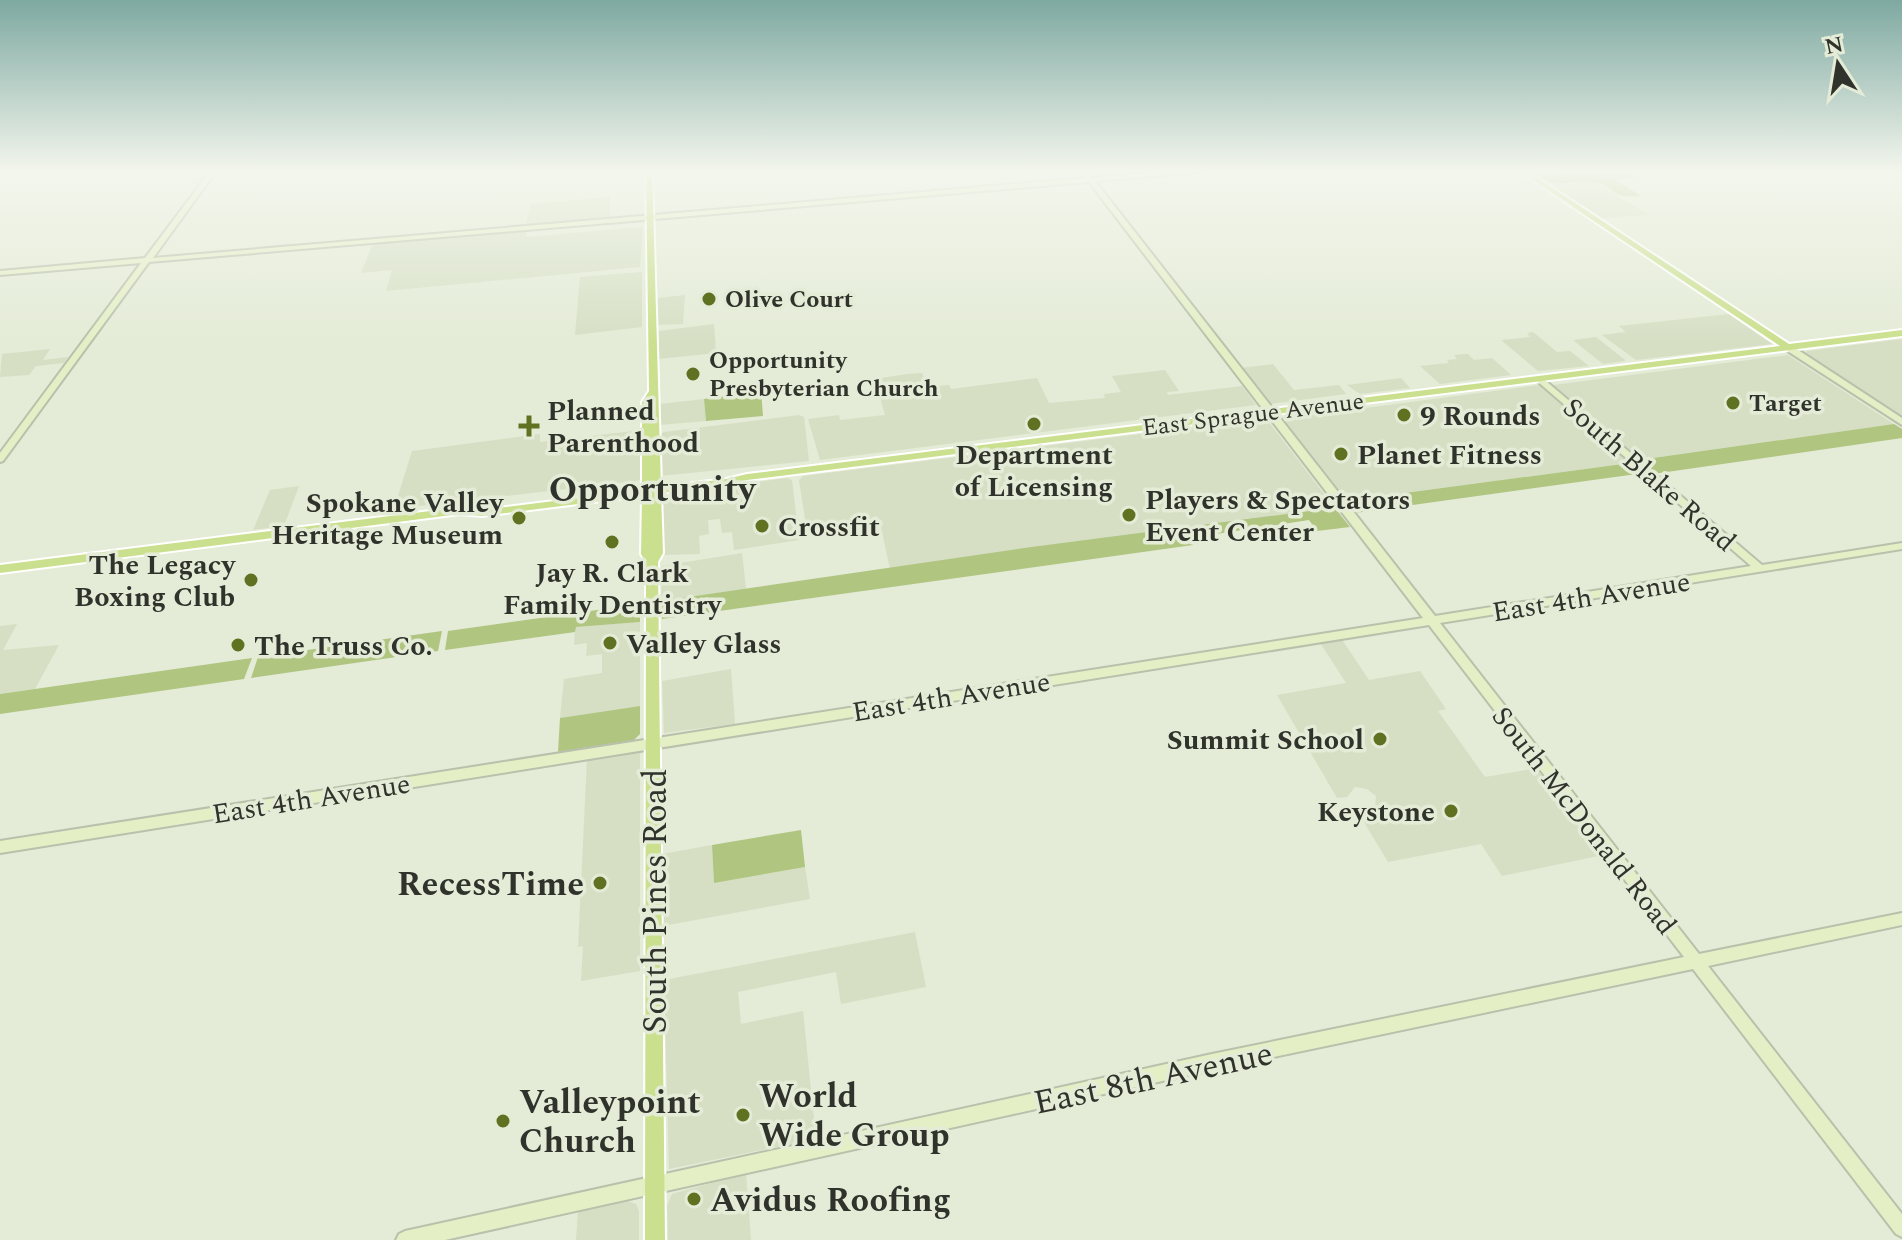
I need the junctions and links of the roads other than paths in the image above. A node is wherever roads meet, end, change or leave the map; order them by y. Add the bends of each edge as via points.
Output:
1 (171, 228) edge
2 (523, 228) edge
3 (650, 228) edge
4 (1128, 228) edge
5 (1608, 228) edge
6 (147, 260) junction
7 (0, 273) edge
8 (1902, 333) edge
9 (1789, 348) junction
10 (1540, 379) junction
11 (1269, 412) junction
12 (1902, 422) edge
13 (0, 459) edge
14 (652, 488) junction
15 (1902, 546) edge
16 (0, 569) edge
17 (1761, 569) junction
18 (1431, 621) junction
19 (653, 743) junction
20 (0, 847) edge
21 (1902, 919) edge
22 (1695, 961) junction
23 (654, 1184) junction
24 (1902, 1228) edge
25 (405, 1240) edge
26 (655, 1240) edge

1 - 6 street
2 - 6 street
3 - 14 main road, South Pines Road via 647,402
4 - 11 street, South McDonald Road
5 - 9 main road
6 - 7 street
6 - 13 street
8 - 9 main road, East Sprague Avenue
9 - 10 main road, East Sprague Avenue
9 - 12 street
10 - 11 main road, East Sprague Avenue
10 - 17 street, South Blake Road
11 - 14 main road, East Sprague Avenue
11 - 18 street, South McDonald Road
14 - 16 main road, East Sprague Avenue
14 - 19 main road, South Pines Road via 647,554 652,562
15 - 17 street, East 4th Avenue
17 - 18 street, East 4th Avenue
18 - 19 street, East 4th Avenue
18 - 22 street, South McDonald Road
19 - 20 street, East 4th Avenue
19 - 23 main road, South Pines Road
21 - 22 street, East 8th Avenue
22 - 23 street, East 8th Avenue
22 - 24 street, South McDonald Road
23 - 25 street, East 8th Avenue
23 - 26 main road, South Pines Road

